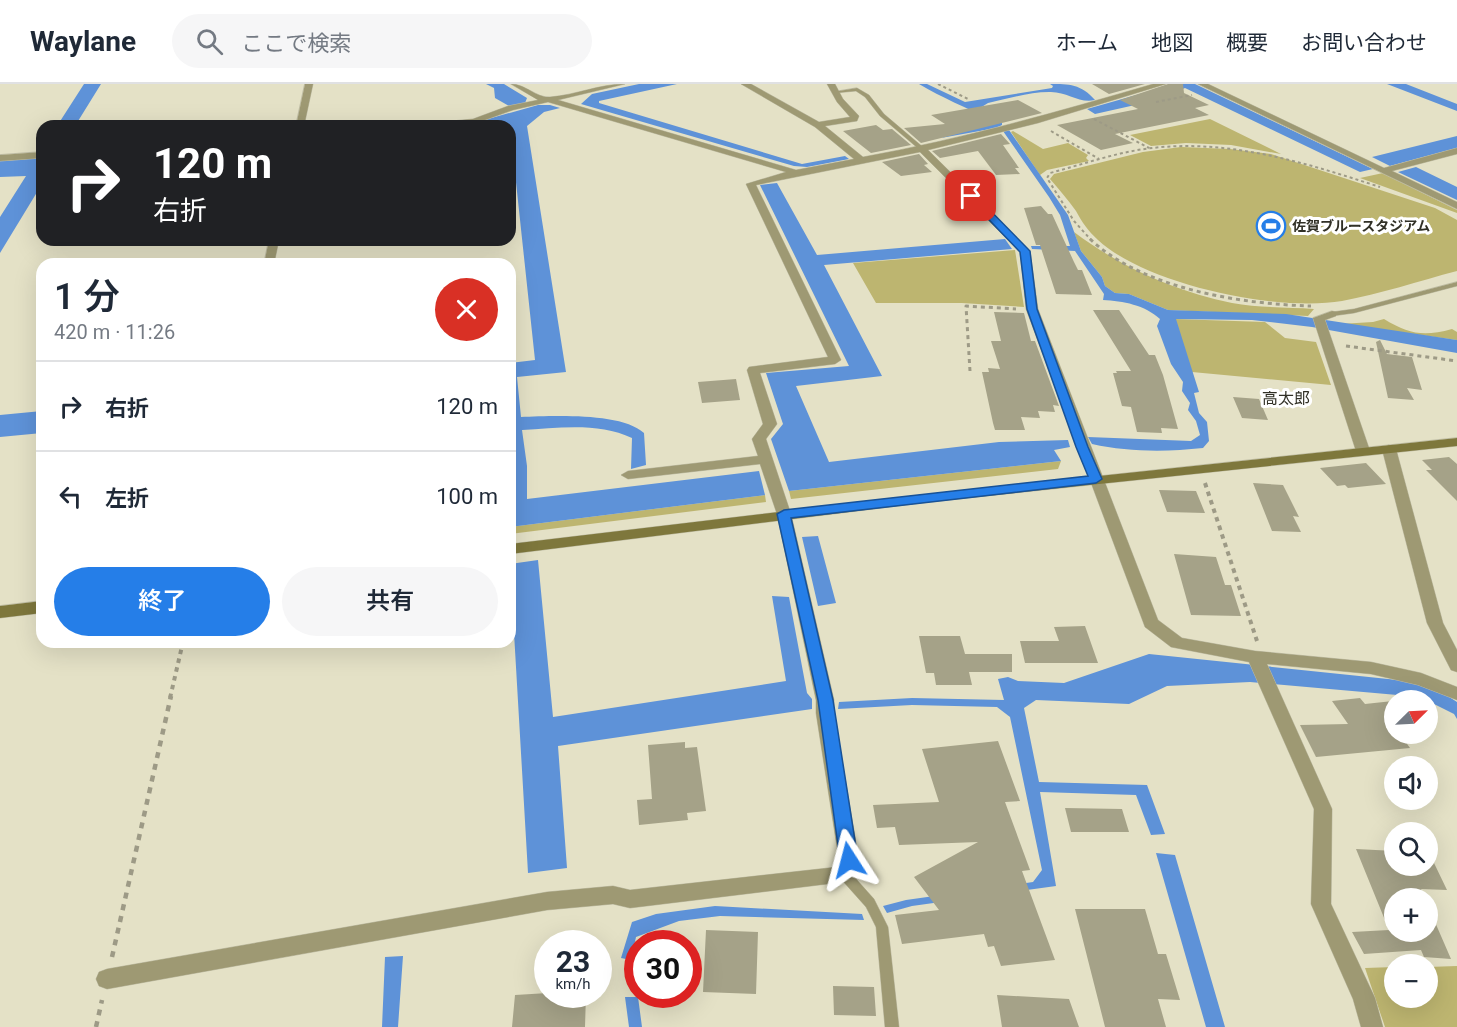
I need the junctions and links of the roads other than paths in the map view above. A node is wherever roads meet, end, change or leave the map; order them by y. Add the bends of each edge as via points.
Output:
1 (309, 84) edge
2 (515, 84) edge
3 (621, 84) edge
4 (745, 84) edge
5 (1162, 84) edge
6 (1202, 84) edge
7 (833, 88) edge
8 (548, 100) junction
9 (301, 120) edge
10 (477, 120) edge
11 (818, 125) junction
12 (922, 149) junction
13 (1457, 151) edge
14 (36, 155) edge
15 (0, 158) edge
16 (861, 160) junction
17 (1386, 170) junction
18 (795, 173) junction
19 (1457, 206) edge
20 (1457, 284) edge
21 (1332, 314) joint
22 (1457, 442) edge
23 (1389, 449) junction
24 (1364, 451) junction
25 (765, 459) junction
26 (628, 476) dead end
27 (1096, 479) junction
28 (784, 514) junction
29 (516, 548) edge
30 (36, 608) edge
31 (0, 612) edge
32 (1256, 660) junction
33 (1457, 666) edge
34 (1457, 694) edge
35 (845, 875) junction
36 (107, 979) road end
37 (892, 1027) edge
38 (1372, 1027) edge

1 - 9 street
2 - 8 street
3 - 8 street
4 - 11 street
5 - 12 street
6 - 17 street
7 - 11 street via 854,119
7 - 12 lane via 857,89
8 - 10 street
8 - 18 street
11 - 16 street
12 - 16 street
12 - 27 street via 1025,251 1032,309
13 - 17 street
14 - 15 street
16 - 18 street
17 - 19 street
18 - 25 street via 751,184 835,360 753,370 770,424 759,439
20 - 21 lane
21 - 24 street via 1321,324
22 - 23 street
23 - 24 street
23 - 33 street via 1435,623
24 - 27 street
25 - 26 street
25 - 28 street
27 - 28 street
27 - 32 street via 1151,623 1177,643
28 - 29 street
28 - 35 street via 825,700 849,860
30 - 31 street
32 - 34 street via 1371,668
32 - 38 street via 1323,809 1321,903 1364,998
35 - 36 street via 630,899 613,895 547,901
35 - 37 lane via 870,903 882,927

